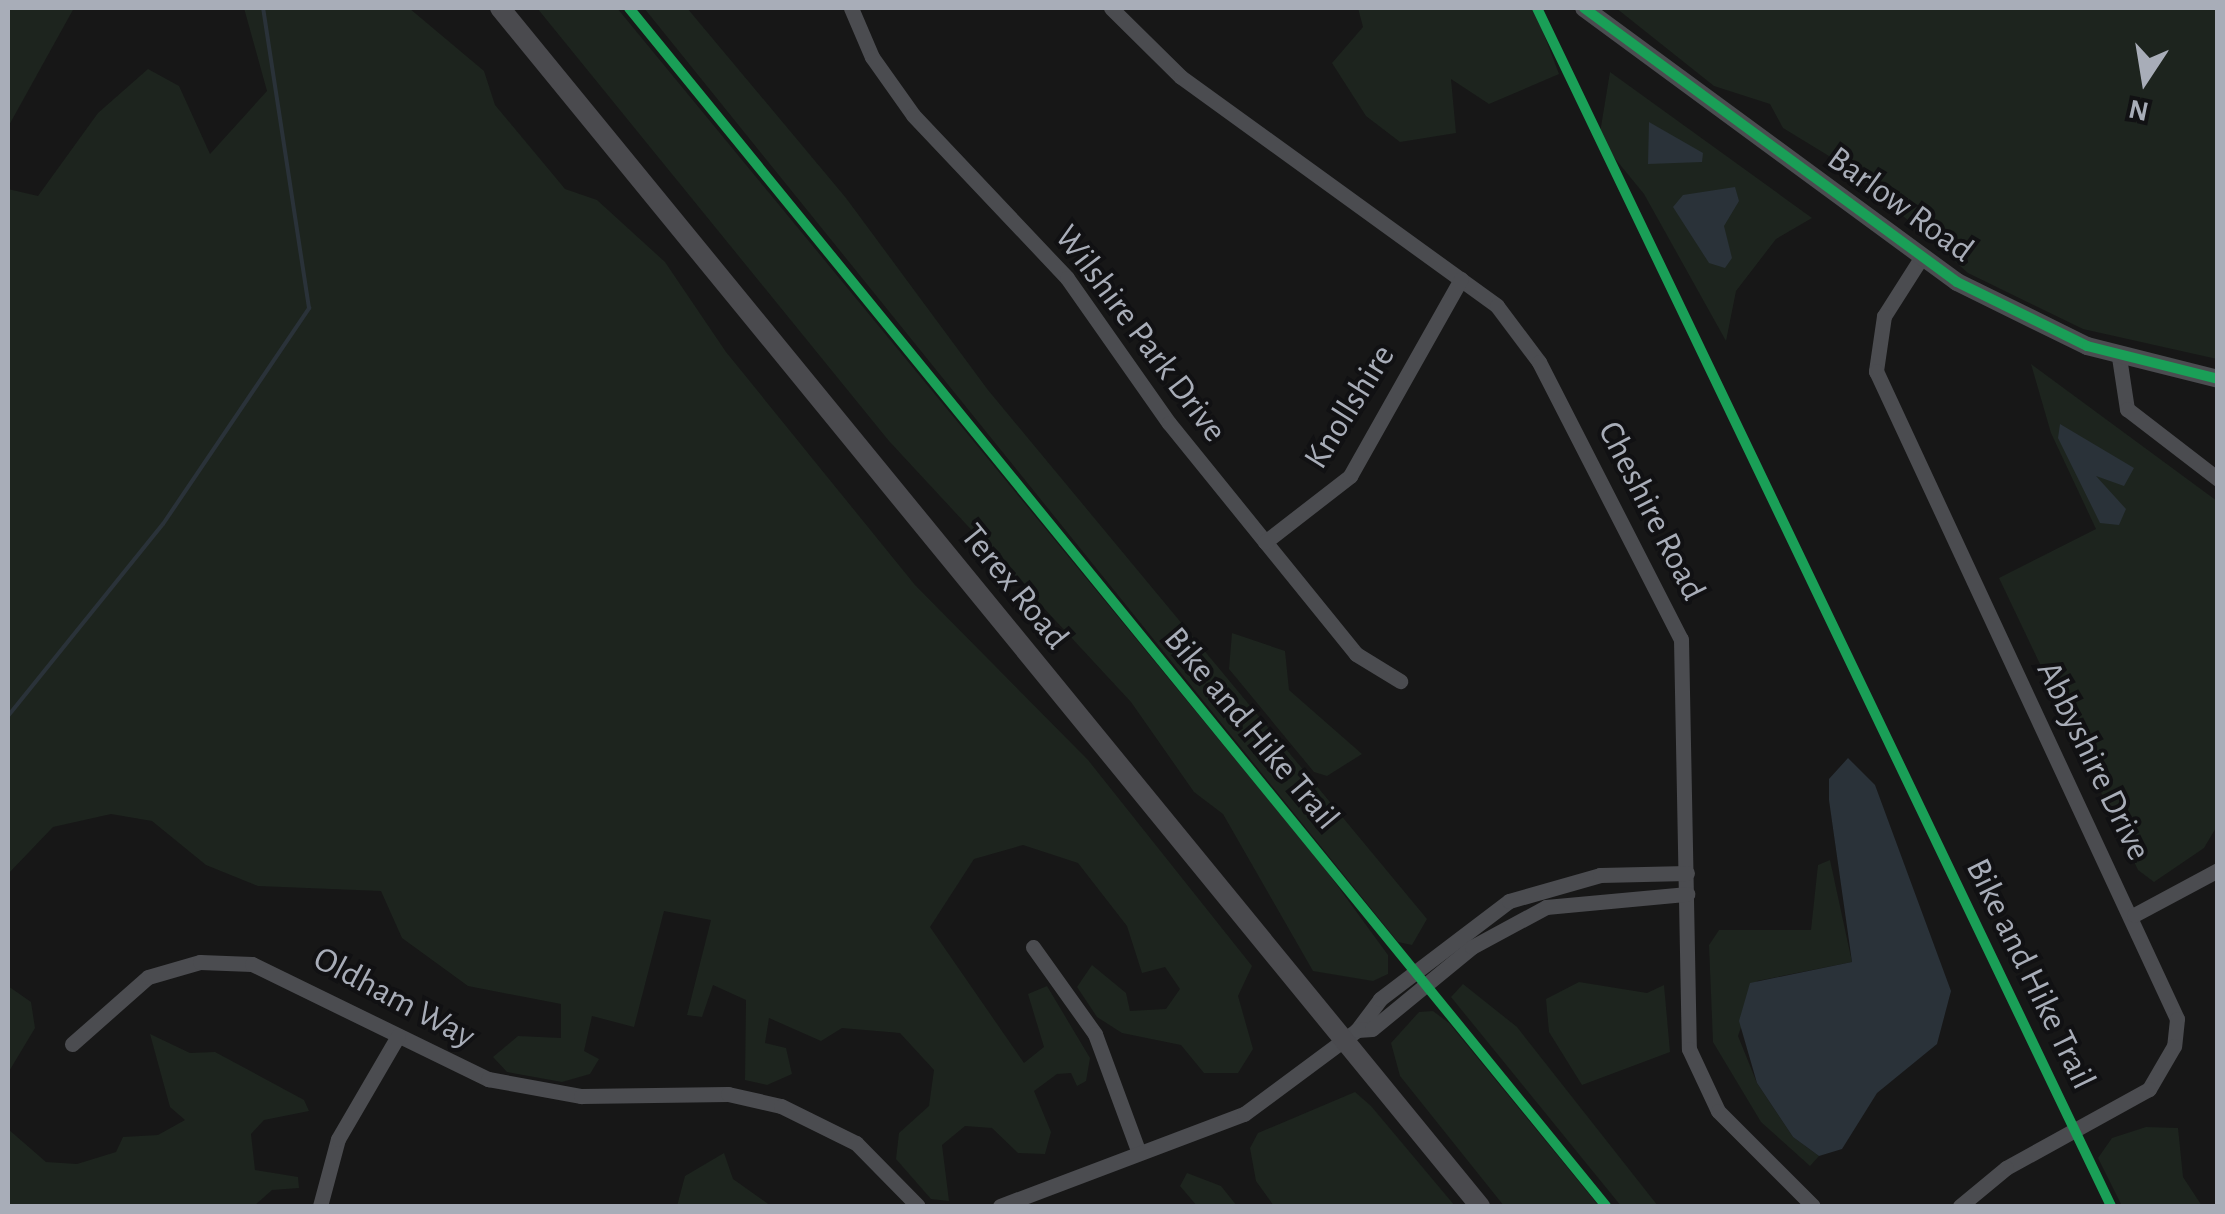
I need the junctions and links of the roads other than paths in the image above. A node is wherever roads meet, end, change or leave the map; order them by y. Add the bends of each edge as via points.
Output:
1 (500, 8) edge
2 (851, 8) edge
3 (1112, 8) edge
4 (1584, 8) edge
5 (1921, 258) junction
6 (1461, 278) junction
7 (2119, 357) junction
8 (2218, 380) edge
9 (2218, 480) edge
10 (1265, 542) junction
11 (1400, 681) dead end
12 (2218, 870) edge
13 (1687, 873) junction
14 (1540, 889) junction
15 (1686, 894) junction
16 (1546, 908) junction
17 (2134, 915) junction
18 (1460, 932) junction
19 (1033, 946) dead end
20 (1472, 947) junction
21 (398, 1036) junction
22 (1350, 1036) junction
23 (72, 1044) dead end
24 (1138, 1150) junction
25 (320, 1206) edge
26 (918, 1206) edge
27 (1000, 1206) edge
28 (1480, 1206) edge
29 (1812, 1206) edge
30 (1960, 1206) edge

1 - 22 main road, Terex Road
2 - 10 street, Wilshire Park Drive via 872,58 913,115 1067,278
3 - 6 street, Cheshire Road via 1182,77
4 - 5 street, Barlow Road
5 - 7 street, Barlow Road via 2029,322
5 - 17 street, Abbyshire Drive via 1884,316 1876,371
6 - 10 street, Knollshire via 1350,476
6 - 13 street, Cheshire Road via 1530,348 1676,623 1688,699
7 - 8 street, Barlow Road
7 - 9 street via 2127,409
10 - 11 street, Wilshire Park Drive via 1356,654
12 - 17 street
13 - 14 street
13 - 15 street, Cheshire Road
14 - 16 street
14 - 18 street
15 - 16 street
15 - 29 street, Cheshire Road via 1683,996 1698,1076 1744,1143
16 - 20 street
17 - 30 street, Abbyshire Drive via 2176,1019 2165,1069 2141,1094 2006,1168
18 - 20 street
18 - 22 street via 1359,1018
19 - 24 street via 1095,1034
20 - 22 street via 1372,1029
21 - 23 street, Oldham Way via 300,980 220,961 148,978
21 - 25 street via 338,1138
21 - 26 street, Oldham Way via 472,1074 554,1093 728,1094 781,1106 856,1143
22 - 24 street via 1244,1114
22 - 28 main road, Terex Road
24 - 27 street

